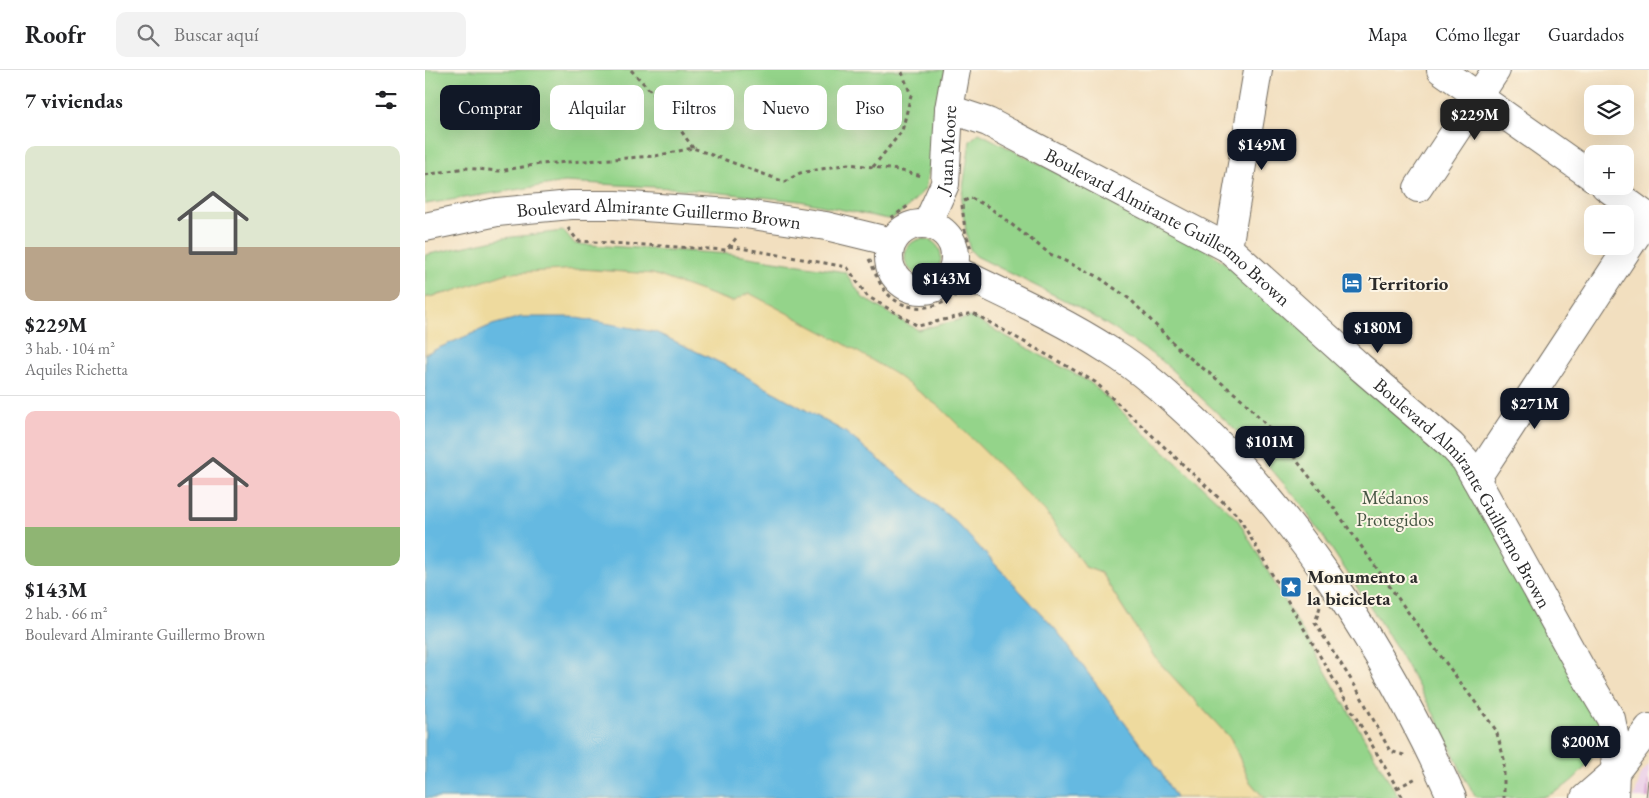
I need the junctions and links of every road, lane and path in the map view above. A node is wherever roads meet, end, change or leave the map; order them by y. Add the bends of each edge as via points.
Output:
1 (631, 70) edge
2 (901, 70) edge
3 (957, 70) edge
4 (1258, 70) edge
5 (1441, 70) edge
6 (1496, 70) edge
7 (1479, 96) junction
8 (949, 109) junction
9 (693, 148) junction
10 (873, 168) junction
11 (1584, 172) edge
12 (425, 175) edge
13 (925, 183) dead end
14 (1418, 188) dead end
15 (1618, 195) edge
16 (1649, 217) edge
17 (927, 224) junction
18 (566, 226) dead end
19 (425, 227) edge
20 (738, 236) dead end
21 (892, 242) junction
22 (729, 246) junction
23 (1229, 248) junction
24 (864, 258) dead end
25 (955, 281) junction
26 (1477, 479) junction
27 (1321, 605) dead end
28 (1649, 728) edge
29 (1410, 757) dead end
30 (1416, 770) dead end
31 (1616, 771) junction
32 (1419, 776) junction
33 (1422, 784) dead end
34 (1397, 788) junction
35 (1403, 798) edge
36 (1452, 798) edge
37 (1585, 798) edge
38 (1614, 798) edge

1 - 9 path via 661,102
2 - 10 path via 911,95 902,131
3 - 8 street, Juan Moore
4 - 23 street
5 - 7 street
6 - 7 street
7 - 11 street
7 - 14 street
8 - 17 street, Juan Moore via 945,184
8 - 23 street, Boulevard Almirante Guillermo Brown via 988,122
9 - 10 path via 785,182 800,174 848,164
9 - 12 path via 655,156 540,164 499,171 465,168
10 - 13 path via 925,177
15 - 16 street
16 - 26 street
17 - 21 street via 907,227
17 - 25 street via 937,227 951,240
18 - 22 path via 578,242 726,250
19 - 21 street, Boulevard Almirante Guillermo Brown via 505,211 616,205 745,214 826,226
20 - 22 path
21 - 25 street via 889,263 900,282 909,288 930,290 948,278
22 - 34 path via 847,267 867,296 919,326 973,313 1095,382 1238,516
23 - 26 street, Boulevard Almirante Guillermo Brown via 1439,434 1465,460
24 - 25 path via 870,260 883,289 902,304 912,307 936,306
25 - 36 street via 1073,328 1111,351 1161,388 1228,451 1287,520 1337,591 1428,745
26 - 31 street, Boulevard Almirante Guillermo Brown via 1611,719 1616,744
27 - 29 path via 1315,623 1357,688 1390,752
28 - 31 street
30 - 32 path
31 - 37 street
31 - 38 street, Boulevard Almirante Guillermo Brown
32 - 33 path
32 - 34 path
34 - 35 path

